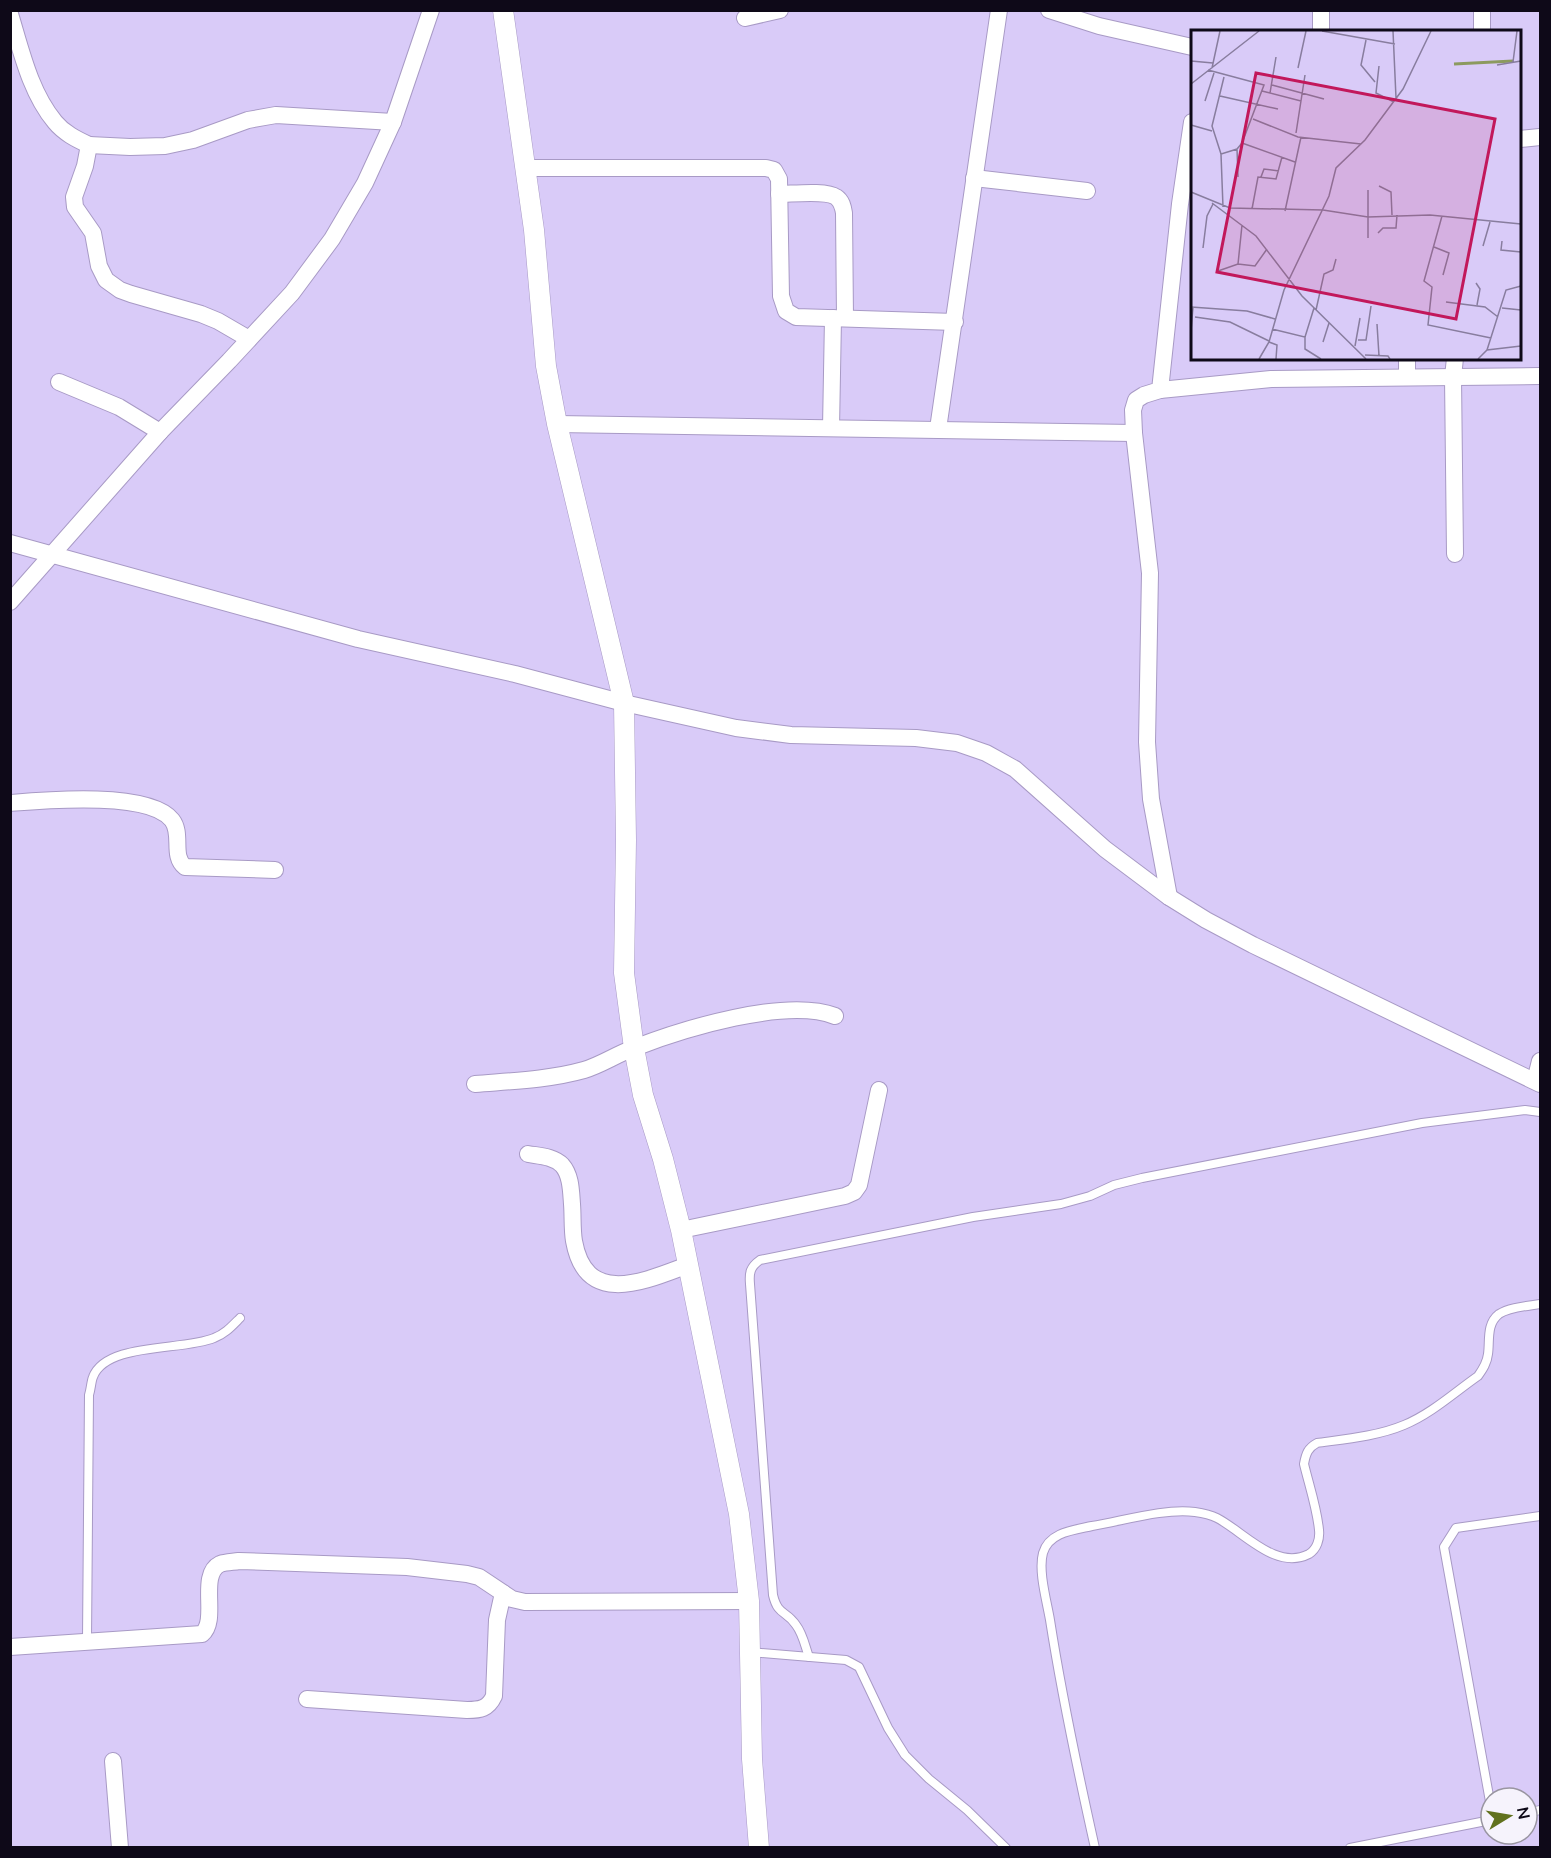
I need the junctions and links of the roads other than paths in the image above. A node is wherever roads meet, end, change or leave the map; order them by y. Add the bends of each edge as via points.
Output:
1 (431, 10) edge
2 (503, 10) edge
3 (780, 10) edge
4 (999, 10) edge
5 (1049, 10) edge
6 (1321, 10) edge
7 (1482, 10) edge
8 (10, 14) edge
9 (746, 18) dead end
10 (1321, 30) edge
11 (1482, 30) edge
12 (1191, 47) edge
13 (393, 122) junction
14 (1191, 129) edge
15 (1540, 137) edge
16 (1521, 139) edge
17 (89, 145) junction
18 (524, 168) junction
19 (974, 178) junction
20 (1088, 191) dead end
21 (779, 194) junction
22 (839, 318) junction
23 (955, 322) junction
24 (249, 339) junction
25 (1407, 360) edge
26 (1455, 360) edge
27 (1540, 376) edge
28 (1407, 377) junction
29 (1453, 377) junction
30 (59, 382) dead end
31 (1160, 390) junction
32 (557, 424) junction
33 (831, 428) junction
34 (938, 429) junction
35 (160, 432) junction
36 (1134, 433) junction
37 (10, 543) edge
38 (1455, 554) dead end
39 (50, 555) junction
40 (10, 602) edge
41 (624, 703) junction
42 (10, 802) edge
43 (275, 870) dead end
44 (1169, 897) junction
45 (835, 1016) dead end
46 (634, 1048) junction
47 (1540, 1061) edge
48 (1538, 1082) edge
49 (475, 1084) dead end
50 (879, 1090) dead end
51 (1540, 1112) edge
52 (528, 1154) dead end
53 (681, 1230) junction
54 (688, 1265) junction
55 (1540, 1304) edge
56 (240, 1318) dead end
57 (1540, 1516) edge
58 (503, 1593) junction
59 (749, 1602) junction
60 (87, 1640) junction
61 (10, 1647) edge
62 (750, 1652) junction
63 (809, 1657) junction
64 (307, 1699) dead end
65 (113, 1761) dead end
66 (1487, 1786) edge
67 (1479, 1822) edge
68 (120, 1848) edge
69 (759, 1848) edge
70 (1006, 1848) edge
71 (1095, 1848) edge
72 (1350, 1848) edge

1 - 13 street
2 - 18 street
3 - 9 street
4 - 19 street
5 - 12 street
6 - 10 street
7 - 11 street
8 - 17 street via 25,64 49,113 70,136
13 - 17 street via 276,115 165,146
13 - 24 street via 365,183 332,239 292,292
14 - 31 street
15 - 16 street
17 - 24 street via 74,197 75,207 93,233 99,266 106,280 120,290 218,321
18 - 21 street via 766,168 774,170 779,179
18 - 32 street via 534,230 546,366
19 - 20 street
19 - 23 street
21 - 22 street via 781,296 786,311 796,317
21 - 22 street via 826,194 842,202
22 - 23 street
22 - 33 street
23 - 34 street
24 - 35 street
25 - 28 street
26 - 29 street
27 - 29 street
28 - 29 street
28 - 31 street via 1270,379
29 - 38 street
30 - 35 street via 119,407
31 - 36 street via 1136,400
32 - 33 street
32 - 41 street
33 - 34 street
34 - 36 street
35 - 39 street
36 - 44 street via 1150,573 1150,788
37 - 39 street
39 - 40 street
39 - 41 street via 358,639
41 - 44 street via 736,728 791,735 916,738 957,743 986,753 1015,769 1105,849
41 - 46 street via 624,973
42 - 43 street via 92,799 144,805 173,821 178,857 184,867
44 - 48 street via 1253,945
45 - 46 street via 823,1011 786,1010 698,1028
46 - 49 street via 570,1073
46 - 53 street via 643,1095
47 - 48 street
50 - 53 street via 859,1185 854,1192
51 - 63 lane via 1525,1110 1422,1123 1114,1185 1061,1204 935,1224 760,1260 752,1265 749,1273 773,1595 780,1612 795,1622
52 - 54 street via 552,1158 563,1166 569,1178 574,1240 580,1261 591,1275 615,1285 636,1283
53 - 54 street
54 - 59 street via 738,1514
55 - 71 lane via 1499,1314 1492,1321 1485,1367 1421,1415 1389,1430 1310,1447 1304,1464 1319,1531 1318,1543 1312,1552 1300,1558 1273,1555 1215,1516 1194,1512 1171,1512 1080,1528 1051,1540 1043,1553 1042,1574
56 - 60 lane via 215,1338 127,1353 105,1362 93,1375 89,1395
57 - 66 lane via 1456,1528 1444,1547
58 - 59 street via 525,1602
58 - 60 street via 467,1574 407,1567 229,1562 213,1569 208,1627 202,1634
58 - 64 street via 497,1620 494,1696 484,1708
59 - 62 street
60 - 61 street
62 - 63 lane
62 - 69 street
63 - 70 lane via 846,1660 859,1667 905,1755
65 - 68 street
67 - 72 lane

